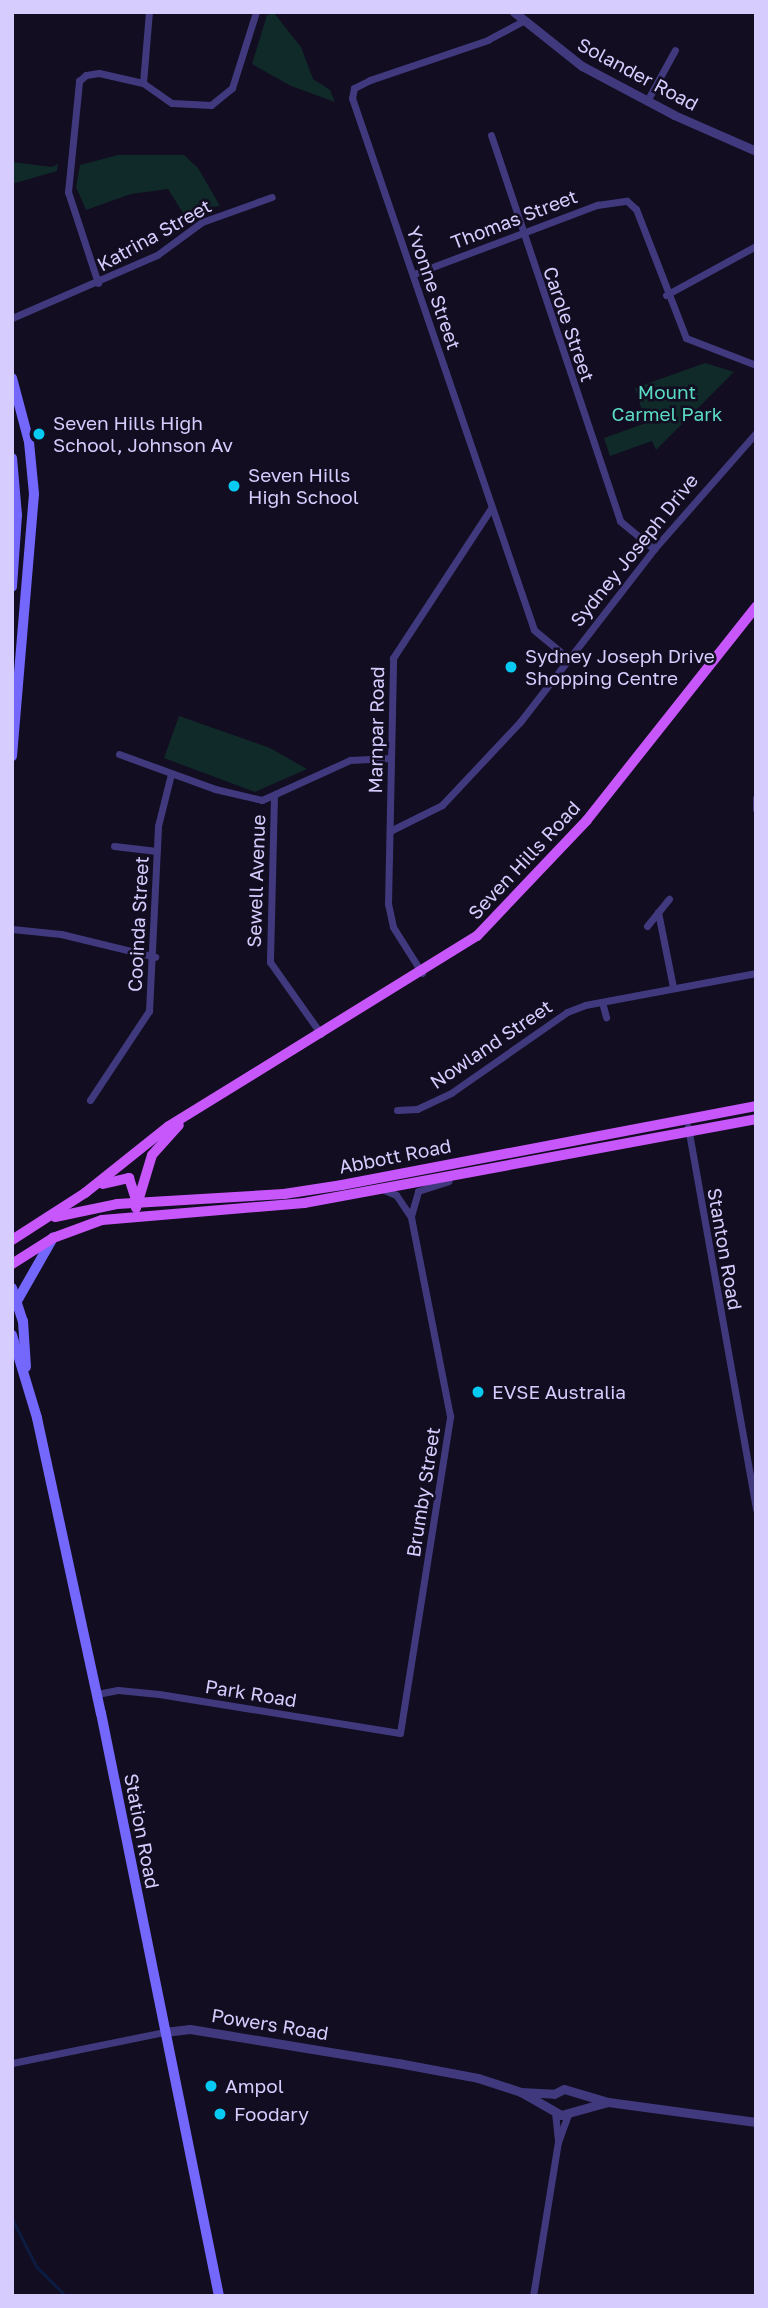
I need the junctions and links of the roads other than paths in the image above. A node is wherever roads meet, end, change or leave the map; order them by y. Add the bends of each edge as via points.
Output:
1 (149, 12) edge
2 (256, 12) edge
3 (514, 12) edge
4 (523, 21) junction
5 (675, 50) dead end
6 (144, 83) junction
7 (647, 101) junction
8 (491, 135) dead end
9 (756, 151) edge
10 (272, 197) dead end
11 (522, 232) junction
12 (756, 246) edge
13 (414, 274) junction
14 (99, 283) junction
15 (666, 295) junction
16 (12, 318) edge
17 (756, 365) edge
18 (12, 378) edge
19 (756, 433) edge
20 (12, 458) edge
21 (491, 508) junction
22 (14, 531) edge
23 (32, 533) junction
24 (14, 544) edge
25 (32, 546) junction
26 (654, 549) junction
27 (12, 587) edge
28 (756, 607) edge
29 (568, 658) junction
30 (119, 754) dead end
31 (12, 756) edge
32 (390, 758) junction
33 (171, 774) junction
34 (274, 796) junction
35 (756, 798) edge
36 (756, 809) edge
37 (390, 831) junction
38 (114, 846) dead end
39 (157, 851) junction
40 (669, 899) dead end
41 (658, 912) junction
42 (647, 926) dead end
43 (12, 929) edge
44 (155, 957) junction
45 (756, 973) edge
46 (422, 974) junction
47 (673, 987) junction
48 (602, 1002) junction
49 (606, 1017) dead end
50 (321, 1035) junction
51 (90, 1100) dead end
52 (756, 1106) edge
53 (397, 1110) dead end
54 (188, 1115) junction
55 (685, 1118) junction
56 (756, 1119) edge
57 (688, 1131) junction
58 (473, 1170) junction
59 (375, 1189) junction
60 (85, 1193) junction
61 (138, 1203) junction
62 (135, 1215) junction
63 (411, 1217) junction
64 (39, 1222) junction
65 (12, 1231) edge
66 (24, 1231) junction
67 (53, 1238) junction
68 (12, 1240) edge
69 (12, 1264) edge
70 (12, 1288) edge
71 (17, 1301) junction
72 (12, 1335) edge
73 (26, 1373) junction
74 (756, 1509) edge
75 (97, 1695) junction
76 (400, 1732) joint
77 (165, 2032) junction
78 (12, 2063) edge
79 (521, 2092) junction
80 (554, 2094) junction
81 (574, 2094) junction
82 (608, 2102) junction
83 (554, 2110) junction
84 (570, 2114) junction
85 (756, 2122) edge
86 (558, 2141) junction
87 (219, 2296) edge
88 (533, 2296) edge

1 - 6 street
2 - 6 street via 232,88 220,100 203,106 181,105 164,99
3 - 4 street, Solander Road
4 - 7 street, Solander Road via 564,55
4 - 13 street, Yvonne Street via 498,36 354,88 354,108
5 - 7 street
6 - 14 street via 99,73 79,81 68,192
7 - 9 street, Solander Road
8 - 11 street, Carole Street
10 - 14 street, Katrina Street via 202,222 157,255
11 - 13 street, Thomas Street
11 - 15 street, Thomas Street via 604,202 627,201 636,209
11 - 26 street, Carole Street via 620,521
12 - 15 street
13 - 21 street, Yvonne Street
14 - 16 street, Katrina Street
15 - 17 street via 680,331 692,343
18 - 23 main road via 32,461
19 - 26 street, Sydney Joseph Drive
20 - 22 main road
21 - 29 street, Yvonne Street via 534,629
21 - 32 street, Marnpar Road via 393,658
22 - 23 street
22 - 24 main road
23 - 25 main road
24 - 25 street
24 - 27 main road
25 - 31 main road
26 - 29 street, Sydney Joseph Drive
28 - 46 main road, Seven Hills Road via 554,856 493,922
29 - 37 street, Sydney Joseph Drive via 520,722 454,793
30 - 33 street
32 - 34 street via 350,760
32 - 37 street, Marnpar Road
33 - 34 street via 248,799
33 - 39 street, Cooinda Street
34 - 50 street, Sewell Avenue via 270,962
35 - 36 street
37 - 46 street, Marnpar Road via 390,916
38 - 39 street
39 - 44 street, Cooinda Street
40 - 41 street
41 - 42 street
41 - 47 street
43 - 44 street via 61,934
44 - 51 street, Cooinda Street via 145,1023
45 - 47 street, Nowland Street
46 - 50 main road, Seven Hills Road
47 - 48 street, Nowland Street
48 - 49 street
48 - 53 street, Nowland Street via 567,1012 451,1093 417,1109
50 - 54 main road, Seven Hills Road
52 - 55 main road, Abbott Road
54 - 60 main road, Seven Hills Road
54 - 61 main road, Seven Hills Road via 152,1155
55 - 57 street, Stanton Road
55 - 61 main road, Abbott Road via 342,1185 284,1194
56 - 57 main road, Abbott Road
57 - 58 main road, Abbott Road
57 - 74 street, Stanton Road
58 - 59 main road, Abbott Road
58 - 63 street via 418,1191
59 - 62 main road, Abbott Road via 272,1207
59 - 63 street via 396,1195
60 - 61 main road via 125,1177 133,1183
60 - 64 main road, Seven Hills Road
61 - 62 main road, Seven Hills Road
61 - 64 main road, Abbott Road via 96,1206
62 - 67 main road, Abbott Road via 89,1223
63 - 76 street, Brumby Street via 444,1377 450,1432
64 - 66 main road, Seven Hills Road
65 - 66 main road
66 - 68 main road, Seven Hills Road
67 - 69 main road
67 - 71 main road
70 - 71 main road, Station Road
71 - 73 main road, Station Road
72 - 73 main road, Station Road
73 - 75 main road, Station Road
75 - 76 street, Park Road via 118,1690 159,1694
75 - 77 main road, Station Road
77 - 78 street, Powers Road
77 - 79 street, Powers Road via 190,2029 398,2063 478,2078
77 - 87 main road, Station Road
79 - 80 street, Powers Road
79 - 83 street, Powers Road
80 - 81 street via 564,2089
80 - 83 street
81 - 82 street
81 - 84 street via 577,2104
82 - 84 street
82 - 85 street
83 - 84 street
83 - 86 street
84 - 86 street
86 - 88 street

